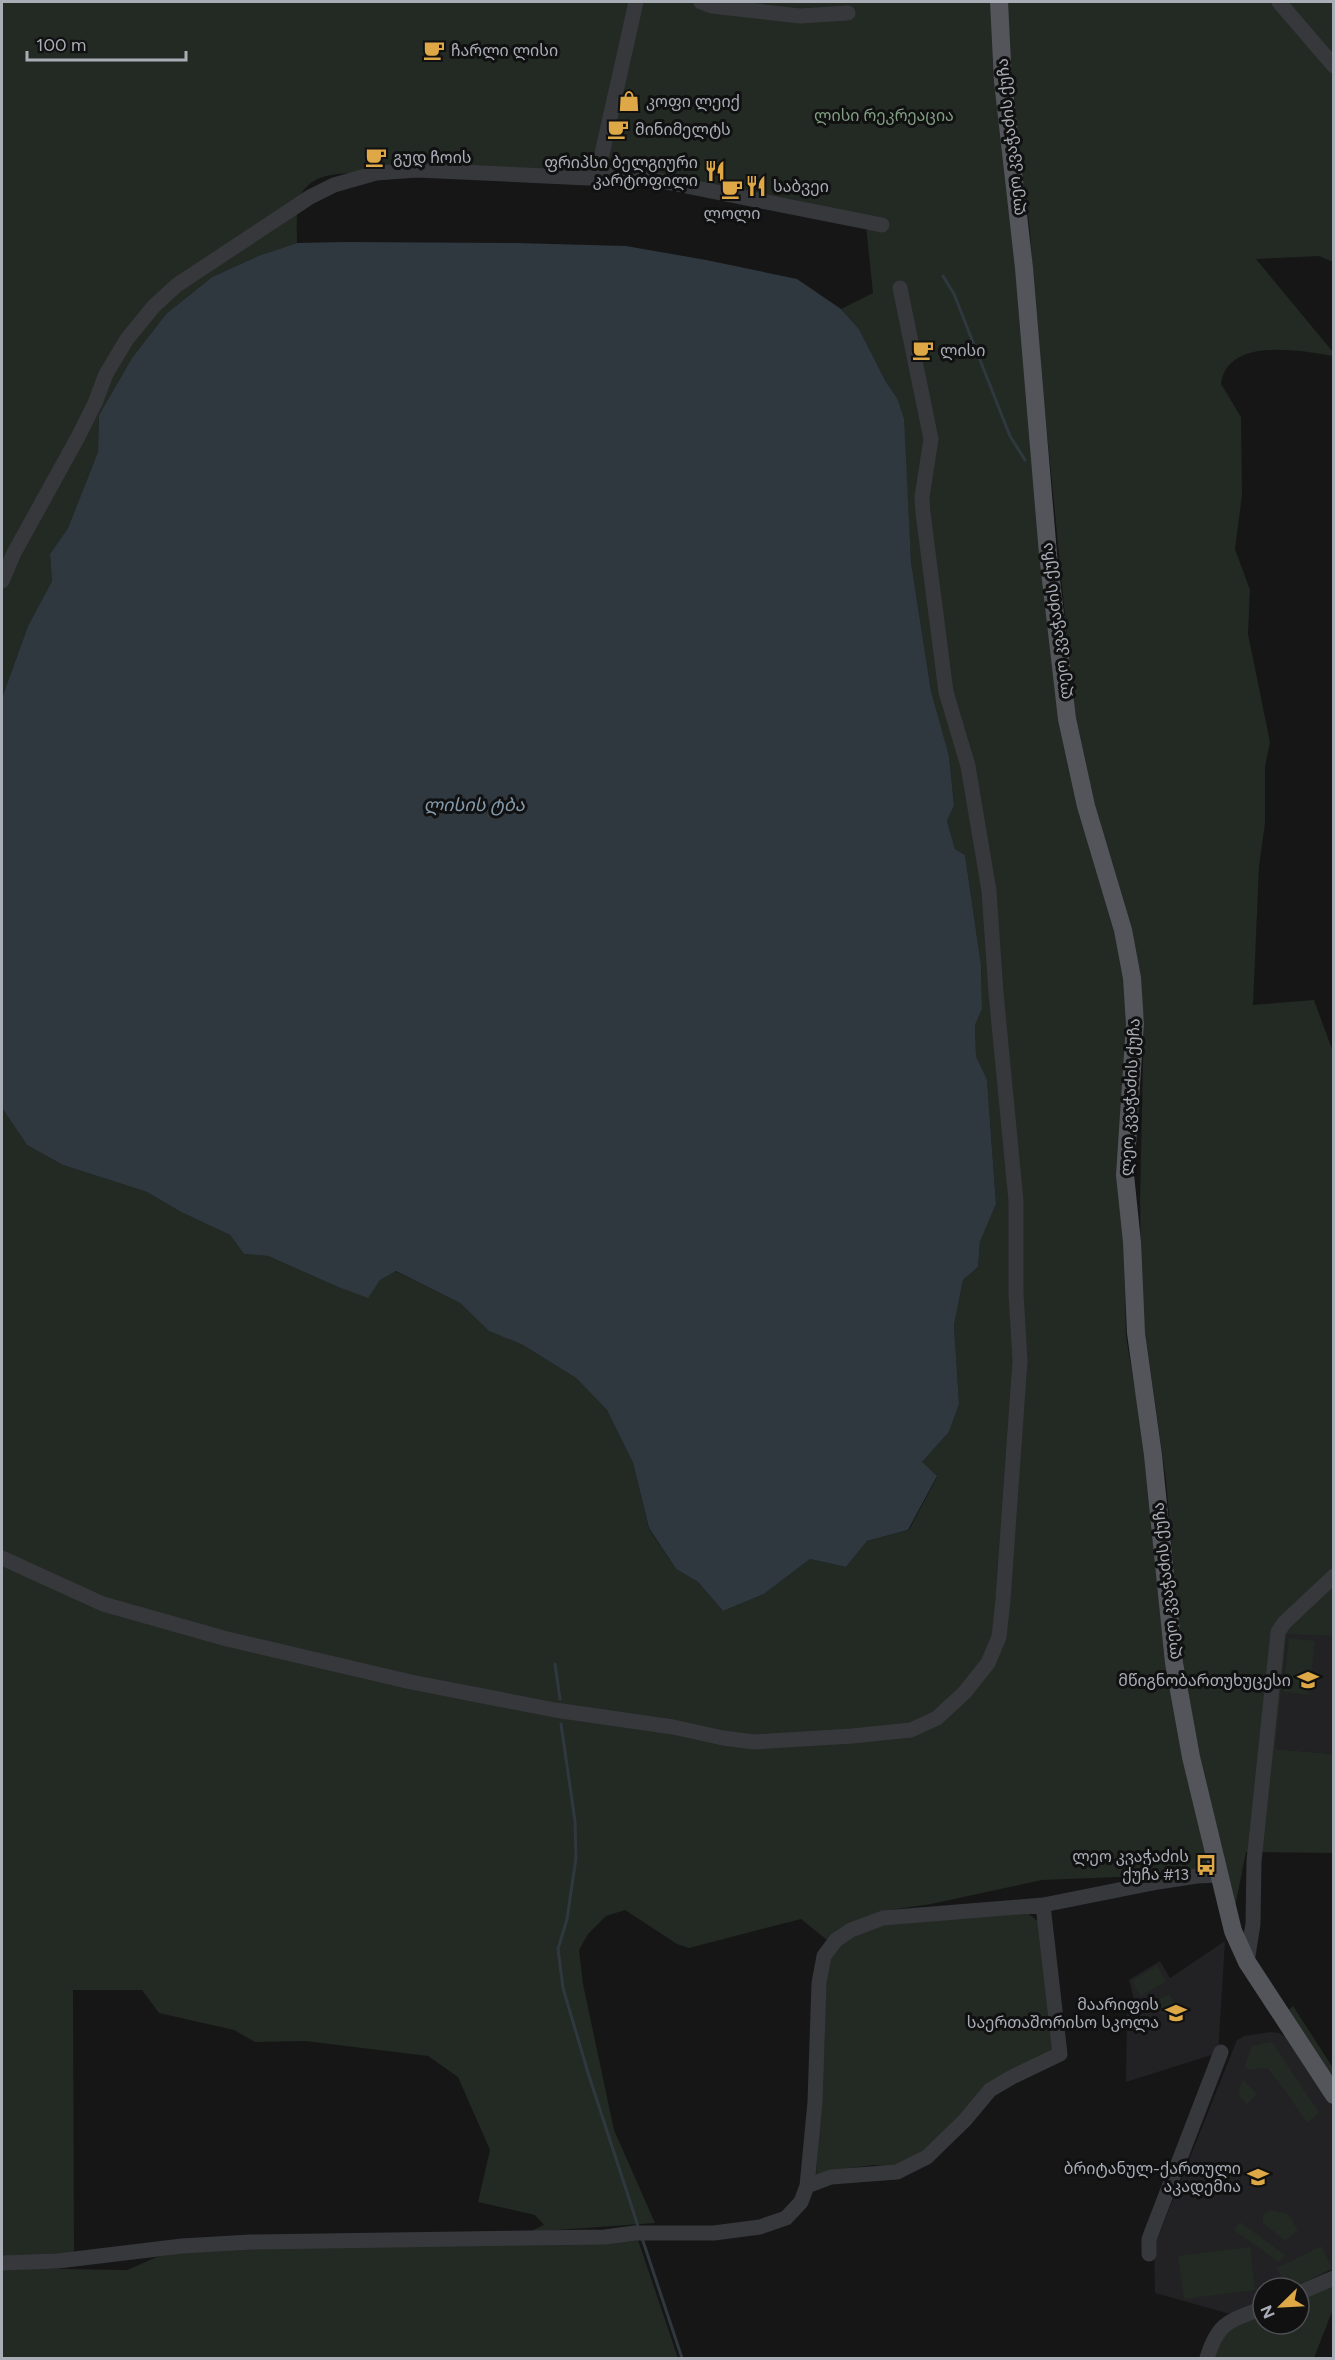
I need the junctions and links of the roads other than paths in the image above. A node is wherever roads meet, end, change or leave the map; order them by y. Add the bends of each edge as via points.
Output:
1 (636, 2) edge
2 (701, 2) edge
3 (999, 2) edge
4 (1279, 2) edge
5 (848, 13) dead end
6 (1334, 66) edge
7 (597, 176) junction
8 (882, 225) dead end
9 (900, 288) dead end
10 (2, 581) edge
11 (2, 1558) edge
12 (1334, 1576) edge
13 (1220, 1875) junction
14 (1043, 1905) junction
15 (1246, 1962) junction
16 (1221, 2052) dead end
17 (1334, 2095) edge
18 (807, 2186) junction
19 (1149, 2254) dead end
20 (2, 2263) edge
21 (1334, 2278) edge
22 (1311, 2289) edge
23 (1251, 2313) edge
24 (1207, 2358) edge

1 - 7 street
2 - 5 street via 801,16
3 - 13 main road, ლეო კვაჭაძის ქუჩა via 1003,81 1067,719 1098,855 1123,930 1132,978 1135,1024 1125,1175 1136,1333 1174,1663 1191,1757
4 - 6 street
7 - 8 street via 650,178
7 - 10 street via 417,170 357,178 310,197 177,285 127,339 106,374 78,437
9 - 11 street via 931,439 922,497 945,681 968,766 989,891 1016,1201 1020,1361 1006,1567 999,1637 981,1674 937,1718 911,1730 754,1742 411,1682 227,1639 103,1604
12 - 15 street via 1278,1632 1254,1861 1253,1924
13 - 14 street via 1158,1882
13 - 15 main road, ლეო კვაჭაძის ქუჩა via 1233,1931
14 - 18 street via 1060,2054 990,2091 927,2157 897,2172 831,2177
14 - 18 street via 883,1918 836,1940 824,1956 819,1983 815,2102
15 - 17 main road, ლეო კვაჭაძის ქუჩა
16 - 19 street via 1149,2239
18 - 20 street via 801,2202 786,2218 760,2227 714,2233 250,2242
21 - 22 street
23 - 24 street via 1224,2324

